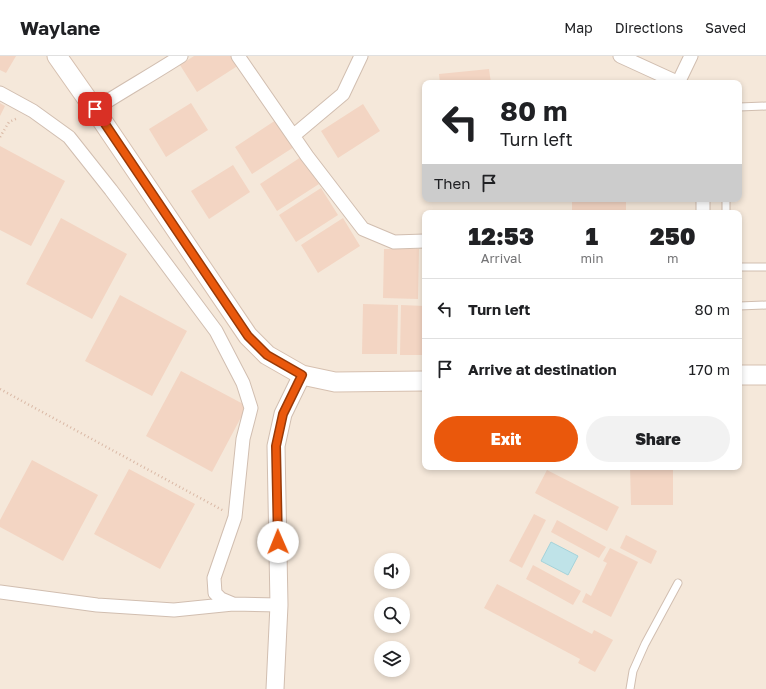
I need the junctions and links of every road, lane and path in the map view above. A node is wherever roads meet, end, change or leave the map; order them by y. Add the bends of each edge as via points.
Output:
1 (57, 56) edge
2 (181, 56) edge
3 (238, 56) edge
4 (361, 56) edge
5 (620, 56) edge
6 (691, 56) edge
7 (672, 80) edge
8 (680, 80) edge
9 (0, 93) edge
10 (766, 106) edge
11 (742, 107) edge
12 (95, 109) junction
13 (33, 111) junction
14 (0, 136) edge
15 (293, 136) junction
16 (422, 241) edge
17 (742, 267) edge
18 (766, 267) edge
19 (742, 306) edge
20 (766, 306) edge
21 (302, 375) junction
22 (742, 375) edge
23 (766, 375) edge
24 (422, 381) edge
25 (0, 390) edge
26 (235, 517) junction
27 (678, 583) dead end
28 (0, 592) edge
29 (233, 604) junction
30 (279, 605) junction
31 (275, 689) edge
32 (630, 689) edge

1 - 12 main road
2 - 12 street
3 - 15 street
4 - 15 street via 343,94
5 - 7 street
6 - 8 street
9 - 13 street
10 - 11 lane
12 - 21 main road via 248,336 267,355
13 - 14 path via 9,122
13 - 26 street via 69,137 111,190 216,331 243,383 251,408 243,439
15 - 16 street via 363,229 394,242
17 - 18 lane
19 - 20 lane
21 - 24 main road via 335,382
21 - 30 street via 283,414 276,446
22 - 23 main road
25 - 26 path
26 - 29 street via 214,578 215,593
27 - 32 lane via 645,644 633,671
28 - 29 street via 96,605 174,610
29 - 30 street
30 - 31 street

